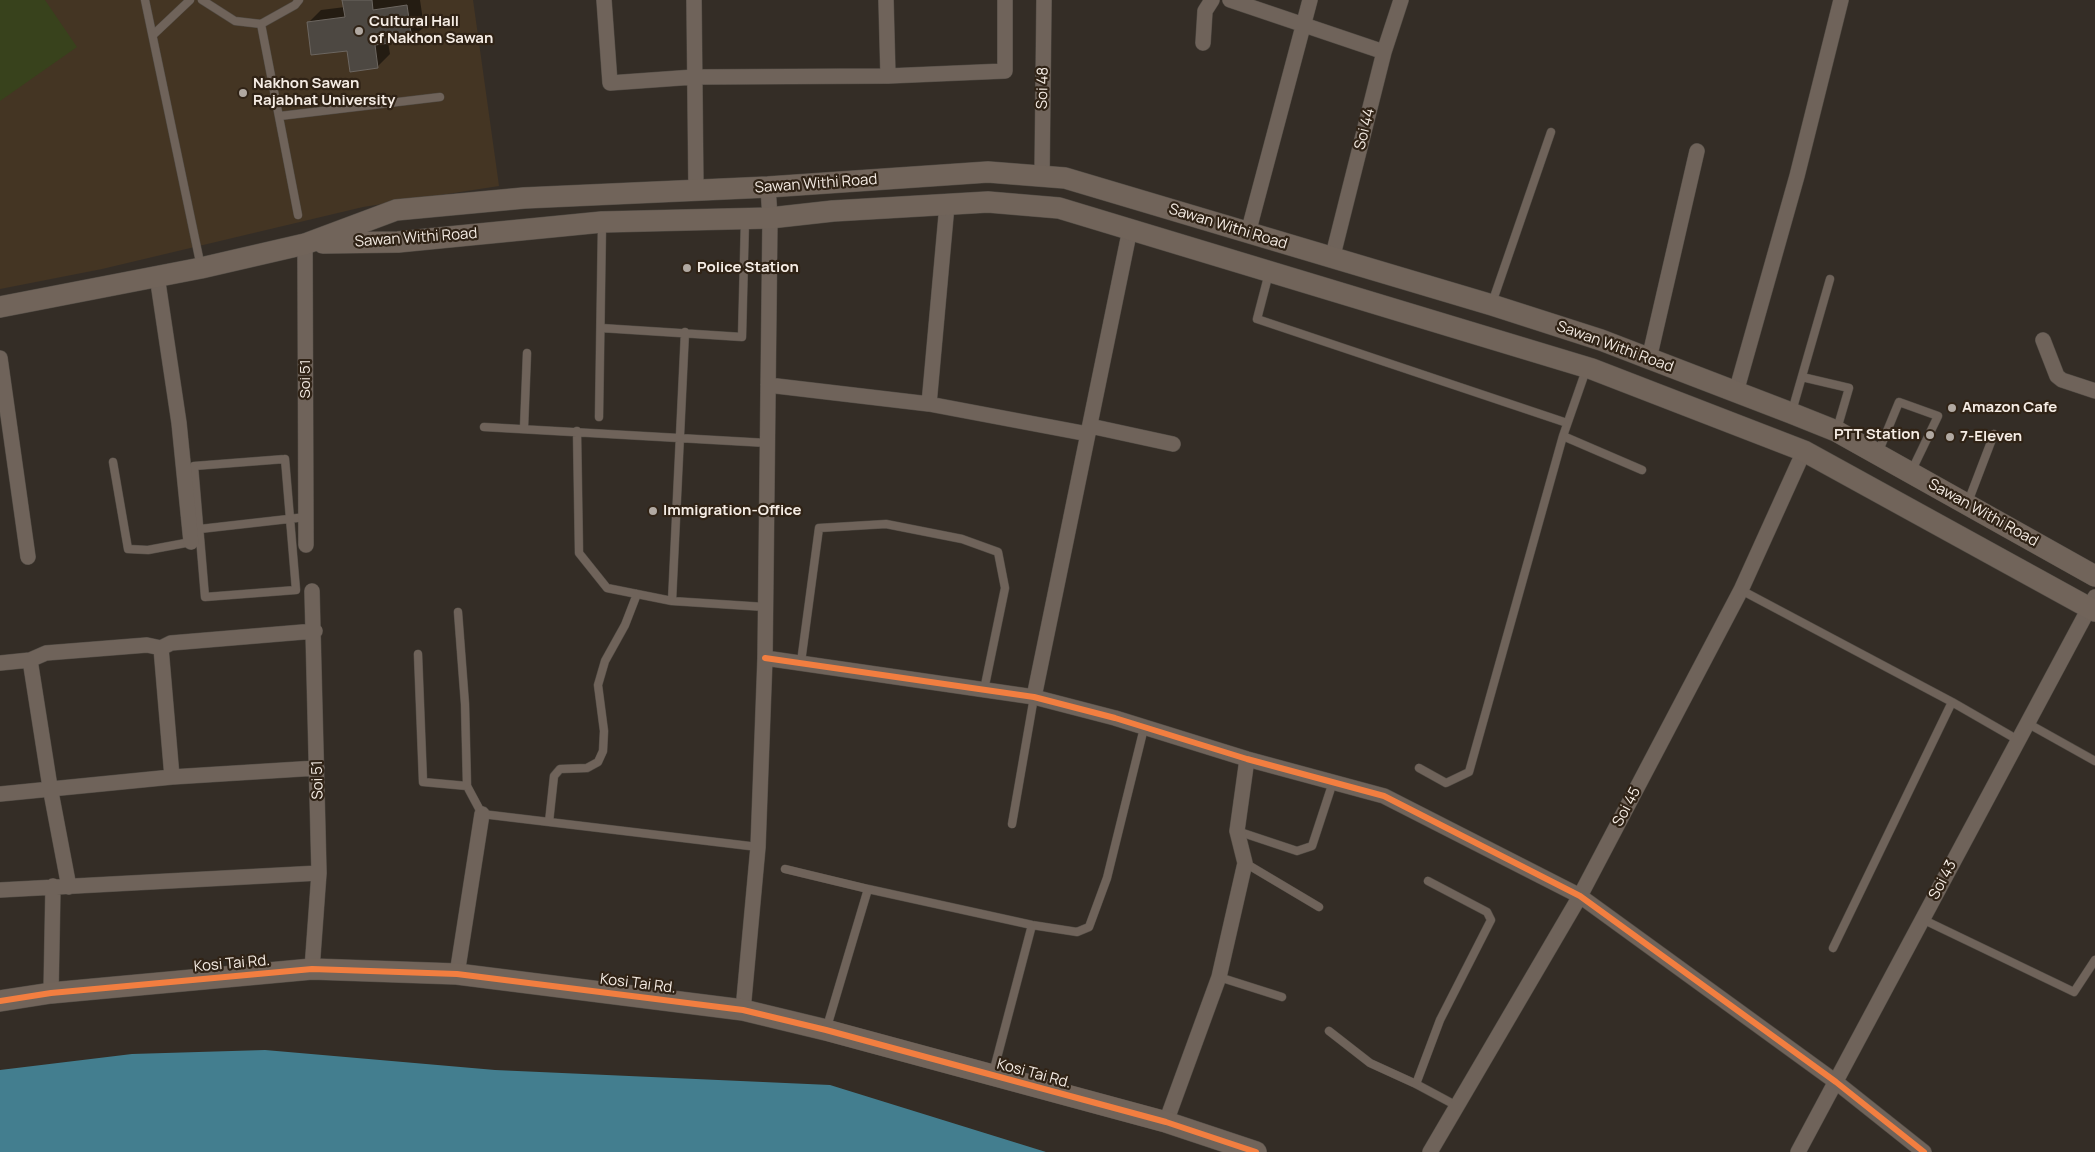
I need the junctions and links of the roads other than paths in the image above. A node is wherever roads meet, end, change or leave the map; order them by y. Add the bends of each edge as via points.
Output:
1 (145, 0) edge
2 (190, 0) edge
3 (202, 0) edge
4 (299, 0) edge
5 (604, 0) edge
6 (694, 0) edge
7 (886, 0) edge
8 (1005, 0) edge
9 (1044, 0) edge
10 (1212, 0) edge
11 (1230, 0) edge
12 (1310, 0) edge
13 (1401, 0) edge
14 (1841, 0) edge
15 (261, 24) junction
16 (1302, 24) junction
17 (153, 35) junction
18 (1203, 43) dead end
19 (1384, 52) junction
20 (888, 76) junction
21 (694, 77) junction
22 (440, 97) dead end
23 (280, 116) junction
24 (1551, 132) dead end
25 (1697, 151) dead end
26 (1042, 176) junction
27 (768, 187) junction
28 (696, 190) junction
29 (947, 205) junction
30 (298, 215) dead end
31 (745, 218) junction
32 (770, 218) junction
33 (602, 222) junction
34 (1130, 229) junction
35 (1248, 233) junction
36 (306, 244) junction
37 (1332, 259) junction
38 (201, 268) junction
39 (1270, 272) junction
40 (157, 276) junction
41 (1830, 279) dead end
42 (1492, 305) junction
43 (0, 307) edge
44 (601, 328) junction
45 (685, 332) junction
46 (2043, 340) dead end
47 (527, 353) dead end
48 (0, 358) edge
49 (1649, 359) junction
50 (1587, 368) junction
51 (1802, 377) junction
52 (768, 386) junction
53 (2095, 390) edge
54 (1736, 392) junction
55 (929, 404) junction
56 (1791, 413) junction
57 (599, 417) dead end
58 (1567, 423) junction
59 (484, 427) dead end
60 (1827, 427) junction
61 (524, 428) junction
62 (1089, 430) junction
63 (577, 431) junction
64 (1994, 434) dead end
65 (1563, 436) junction
66 (680, 440) junction
67 (767, 443) junction
68 (1173, 444) dead end
69 (1804, 451) junction
70 (1878, 454) junction
71 (113, 462) dead end
72 (1642, 470) dead end
73 (1910, 473) junction
74 (1967, 504) junction
75 (306, 517) junction
76 (290, 519) junction
77 (200, 529) junction
78 (191, 542) joint
79 (306, 545) dead end
80 (28, 558) dead end
81 (2095, 576) edge
82 (1741, 590) junction
83 (312, 591) dead end
84 (637, 594) junction
85 (672, 601) junction
86 (2093, 605) edge
87 (765, 607) junction
88 (458, 612) dead end
89 (315, 632) junction
90 (161, 648) junction
91 (418, 654) dead end
92 (765, 658) junction
93 (30, 660) junction
94 (801, 662) junction
95 (0, 663) edge
96 (984, 690) junction
97 (1034, 697) junction
98 (1952, 702) junction
99 (2027, 723) junction
100 (1144, 728) junction
101 (2018, 740) junction
102 (1247, 759) junction
103 (2095, 761) edge
104 (317, 768) junction
105 (1420, 768) dead end
106 (172, 777) junction
107 (1333, 782) junction
108 (467, 786) junction
109 (50, 788) junction
110 (0, 794) edge
111 (482, 814) junction
112 (549, 822) junction
113 (1012, 824) dead end
114 (1237, 831) junction
115 (758, 846) junction
116 (1246, 864) junction
117 (785, 869) dead end
118 (320, 873) junction
119 (1428, 881) dead end
120 (53, 886) junction
121 (69, 887) junction
122 (868, 889) junction
123 (0, 890) edge
124 (1580, 896) junction
125 (1319, 907) dead end
126 (1922, 918) junction
127 (1032, 925) junction
128 (1833, 948) dead end
129 (2095, 960) edge
130 (312, 969) junction
131 (457, 974) junction
132 (1219, 977) junction
133 (50, 993) junction
134 (1282, 997) dead end
135 (0, 1001) edge
136 (743, 1010) junction
137 (826, 1030) junction
138 (1329, 1031) dead end
139 (992, 1076) junction
140 (1836, 1082) junction
141 (1416, 1084) junction
142 (1456, 1106) junction
143 (1166, 1122) junction
144 (1800, 1151) edge
145 (1256, 1152) edge
146 (1430, 1152) edge
147 (1924, 1152) edge

1 - 17 lane
2 - 17 lane
3 - 15 lane via 235,21
4 - 15 lane
5 - 21 street via 610,83
6 - 21 street
7 - 20 street
8 - 20 street via 1005,70
9 - 26 street, Soi 48
10 - 18 street via 1205,11
11 - 16 street
12 - 16 street
13 - 19 street, Soi 44
14 - 54 street via 1797,176
15 - 23 lane
16 - 19 street
16 - 35 street
17 - 38 lane
19 - 37 street, Soi 44
20 - 21 street
21 - 28 street
22 - 23 lane
23 - 30 lane
24 - 42 lane
25 - 49 street
26 - 27 main road, Sawan Withi Road via 988,172
26 - 35 main road, Sawan Withi Road via 1065,178
27 - 28 main road, Sawan Withi Road
27 - 32 street
28 - 36 main road, Sawan Withi Road via 524,198 396,210
29 - 32 main road, Sawan Withi Road
29 - 34 main road, Sawan Withi Road via 988,202 1059,208
29 - 55 street
31 - 32 main road, Sawan Withi Road
31 - 33 main road, Sawan Withi Road
31 - 45 lane via 742,336
32 - 52 street
33 - 36 main road, Sawan Withi Road via 398,242
33 - 44 lane
34 - 39 main road, Sawan Withi Road
34 - 62 street
35 - 37 main road, Sawan Withi Road
36 - 38 main road, Sawan Withi Road
36 - 75 street, Soi 51
37 - 42 main road, Sawan Withi Road
38 - 40 main road, Sawan Withi Road
39 - 50 main road, Sawan Withi Road
39 - 58 lane via 1257,318
40 - 43 main road, Sawan Withi Road
40 - 78 street via 179,423
41 - 51 lane
42 - 49 main road, Sawan Withi Road
44 - 45 lane
44 - 57 lane
45 - 66 lane
46 - 53 street via 2057,376
47 - 61 lane
48 - 80 street
49 - 54 main road, Sawan Withi Road
50 - 58 lane
50 - 69 main road, Sawan Withi Road
51 - 56 lane
51 - 60 lane via 1849,388
52 - 55 street
52 - 67 street
54 - 56 main road, Sawan Withi Road
55 - 62 street
56 - 60 main road, Sawan Withi Road
58 - 65 lane
59 - 61 lane
60 - 69 main road
60 - 70 main road, Sawan Withi Road
61 - 63 lane
62 - 68 street
62 - 97 street
63 - 66 lane
63 - 84 lane via 579,553 607,588
64 - 74 lane
65 - 72 lane
65 - 105 lane via 1469,772 1446,783
66 - 67 lane
66 - 85 lane
67 - 87 street
69 - 82 street, Soi 45
69 - 86 main road, Sawan Withi Road
70 - 73 main road, Sawan Withi Road
70 - 73 lane via 1899,402 1938,416
71 - 78 lane via 128,549 148,550
73 - 74 main road, Sawan Withi Road
74 - 81 main road, Sawan Withi Road
75 - 76 lane
75 - 79 street, Soi 51
76 - 77 lane
76 - 77 lane via 285,459 194,466
76 - 77 lane via 296,590 205,597
82 - 98 lane
82 - 124 street, Soi 45
83 - 89 street, Soi 51
84 - 85 lane
84 - 112 lane via 625,625 605,660 598,685 604,731 603,751 598,762 586,768 560,770 554,776
85 - 87 lane
86 - 99 street, Soi 43
87 - 92 street
88 - 108 lane
89 - 90 street via 171,643
89 - 104 street, Soi 51
90 - 93 street via 147,645 46,653
90 - 106 street
91 - 108 lane via 423,782
92 - 94 street
92 - 115 street
93 - 95 street
93 - 109 street
94 - 96 street
94 - 96 lane via 819,528 886,524 962,539 998,552 1005,588
96 - 97 street
97 - 100 street
97 - 113 lane
98 - 101 lane
98 - 128 lane
99 - 101 street, Soi 43
99 - 103 lane
100 - 102 street
100 - 127 lane via 1107,878 1089,927 1077,932
101 - 126 street, Soi 43
102 - 107 street
102 - 114 street
104 - 106 street
104 - 118 street, Soi 51
106 - 109 street
107 - 114 lane via 1312,846 1297,851
107 - 124 street via 1384,796
108 - 111 lane
109 - 110 street
109 - 121 street
111 - 112 lane
111 - 131 street
112 - 115 lane
114 - 116 street
115 - 136 street
116 - 125 lane
116 - 132 street
117 - 122 lane
118 - 121 street
118 - 130 street, Soi 51
119 - 141 lane via 1487,912 1491,920 1440,1020
120 - 121 street
120 - 123 street
120 - 133 street
122 - 127 lane
122 - 137 lane
124 - 140 street
124 - 142 street, Soi 45
126 - 129 lane via 2074,992
126 - 140 street, Soi 43
127 - 139 lane
130 - 131 main road, Kosi Tai Rd.
130 - 133 main road, Kosi Tai Rd.
131 - 136 main road, Kosi Tai Rd.
132 - 134 lane
132 - 143 street
133 - 135 main road, Kosi Tai Rd.
136 - 137 main road, Kosi Tai Rd.
137 - 139 main road, Kosi Tai Rd.
138 - 141 lane via 1370,1063
139 - 143 main road, Kosi Tai Rd.
140 - 144 street, Soi 43
140 - 147 street
141 - 142 lane
142 - 146 street, Soi 45
143 - 145 main road, Kosi Tai Rd.

